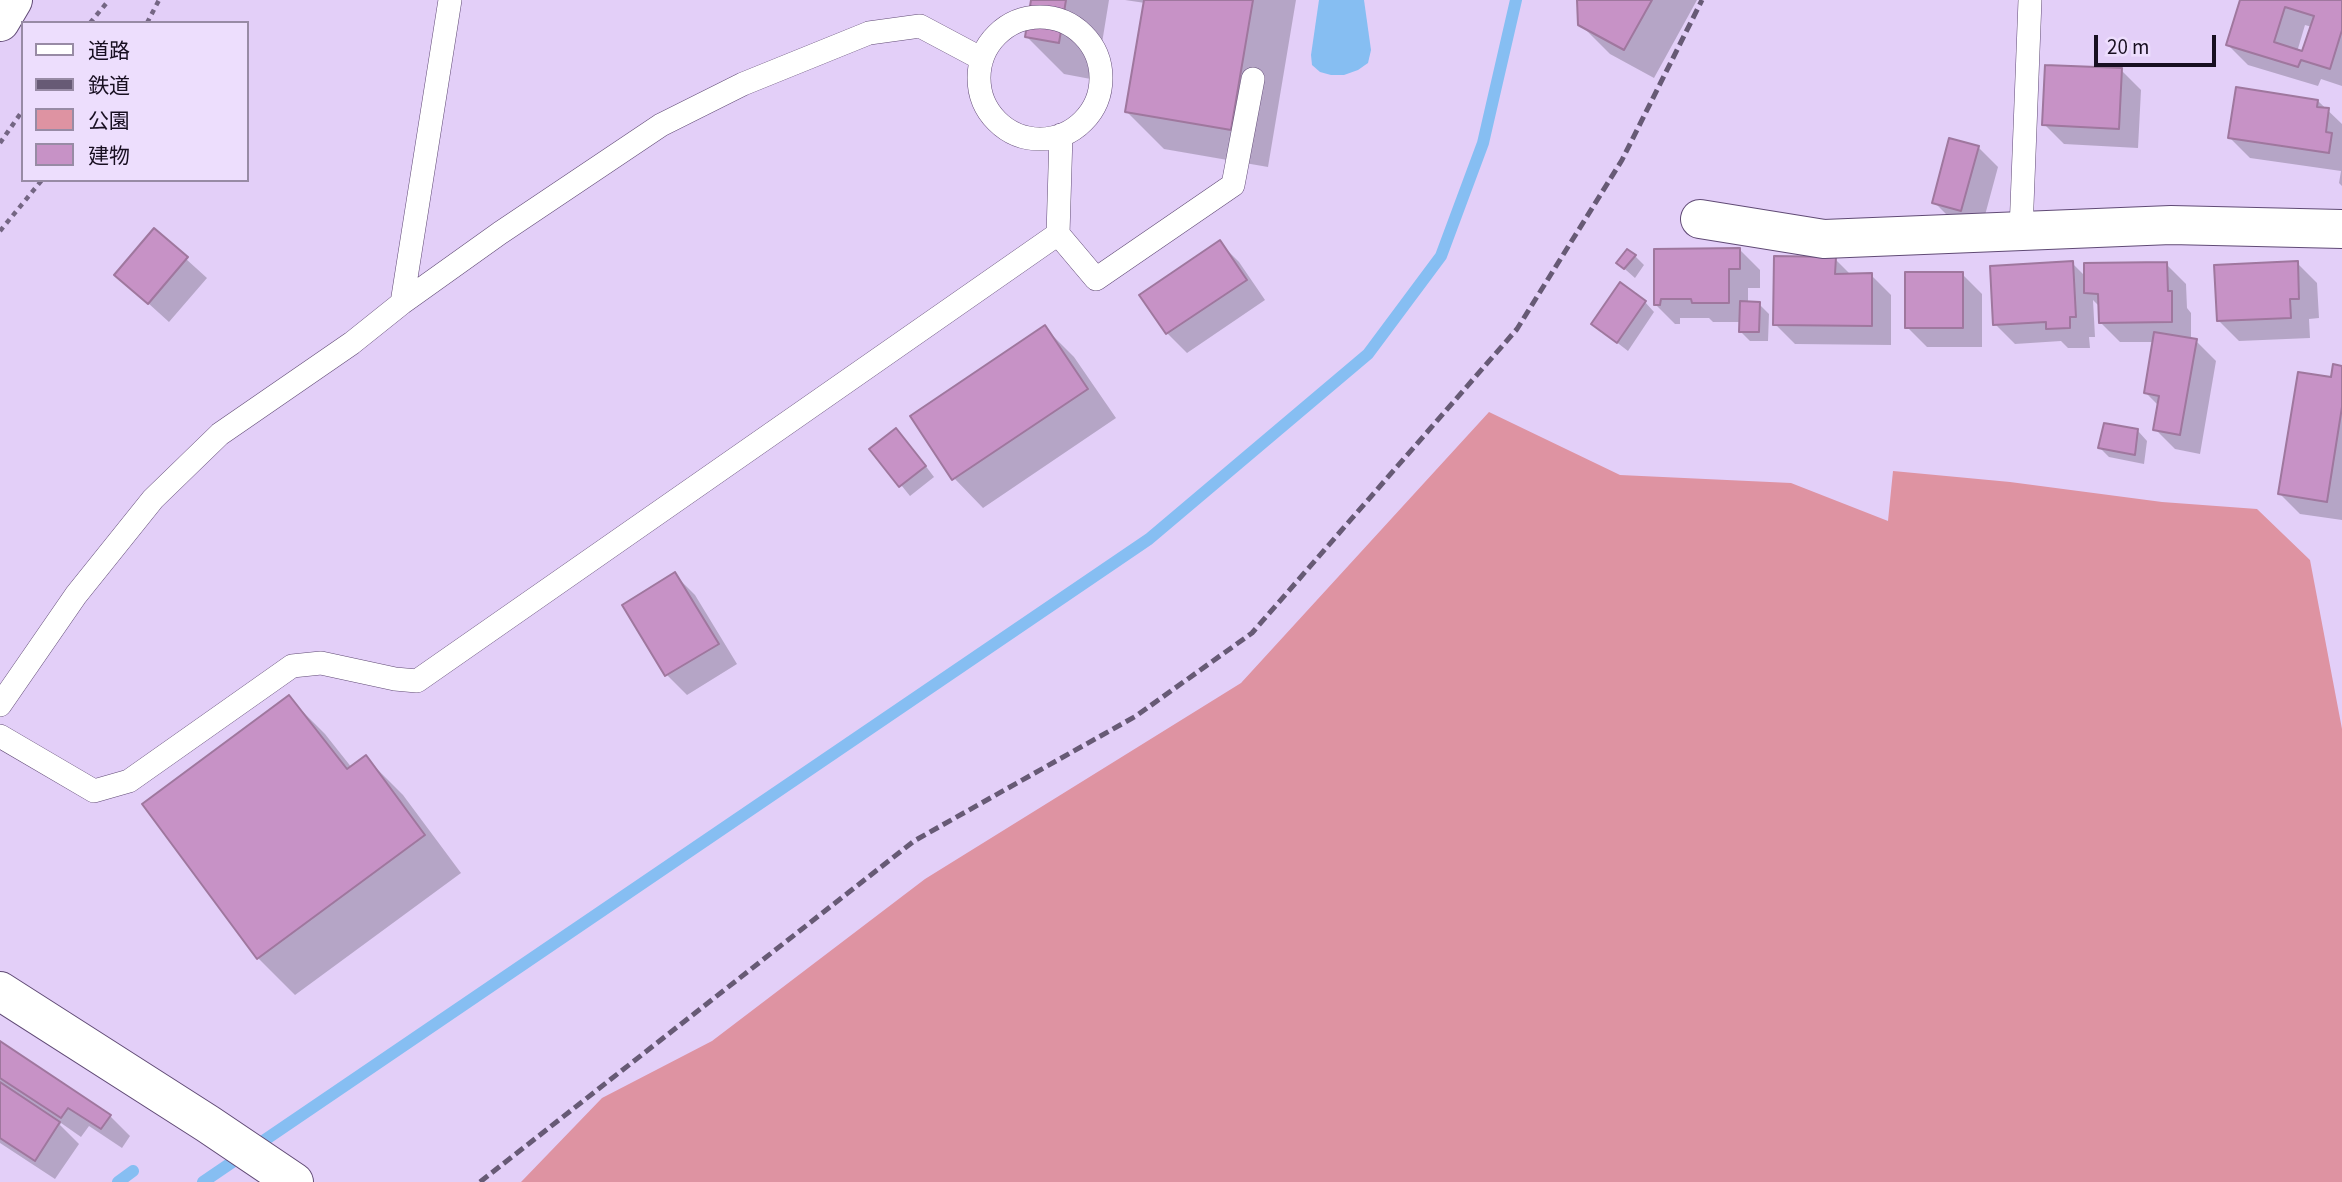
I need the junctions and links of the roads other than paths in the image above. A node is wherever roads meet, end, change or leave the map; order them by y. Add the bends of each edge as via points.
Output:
1 (13, 0) edge
2 (450, 0) edge
3 (2029, 0) edge
4 (0, 22) edge
5 (982, 60) junction
6 (1253, 79) dead end
7 (1061, 135) junction
8 (1700, 219) dead end
9 (2342, 229) edge
10 (2021, 231) junction
11 (1058, 234) junction
12 (402, 303) junction
13 (0, 705) edge
14 (0, 736) edge
15 (0, 991) edge
16 (287, 1177) edge

1 - 4 main road
2 - 12 lane
3 - 10 lane
5 - 7 lane via 980,90 999,123 1033,139
5 - 7 lane via 995,36 1028,17 1048,17 1082,32 1101,66 1102,85 1086,120
5 - 12 lane via 920,26 869,33 743,84 661,125
6 - 11 lane via 1233,185 1096,279
7 - 11 lane
8 - 10 main road via 1824,239
9 - 10 main road via 2171,225
11 - 14 lane via 417,681 321,663 292,666 129,781 94,791
12 - 13 lane via 220,434 153,499 76,595
15 - 16 main road

